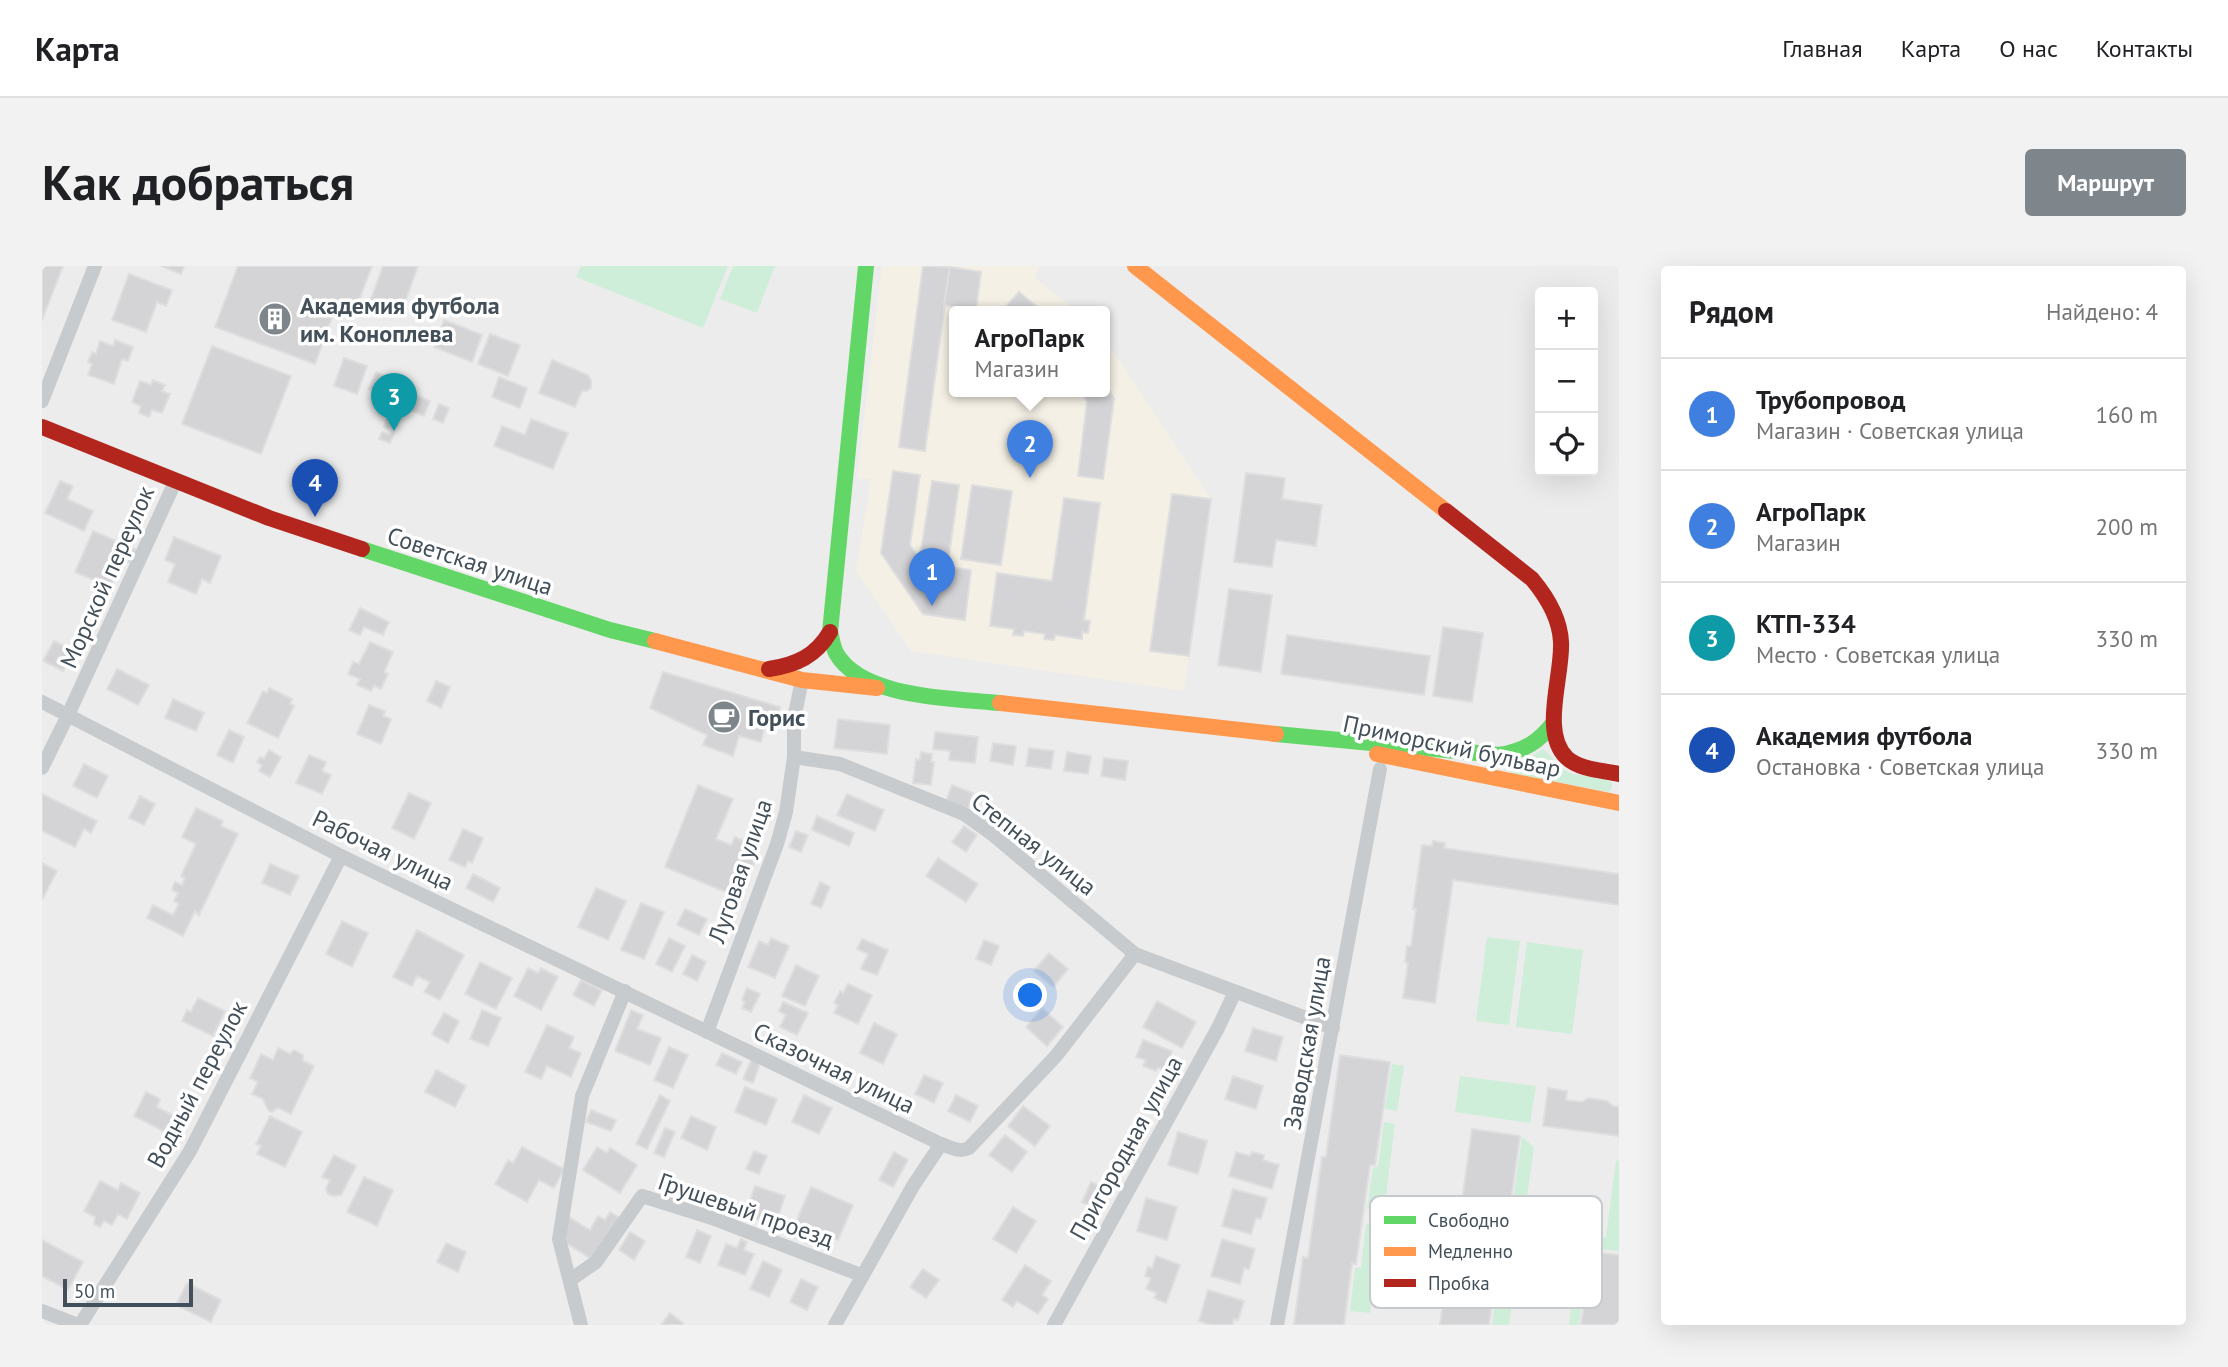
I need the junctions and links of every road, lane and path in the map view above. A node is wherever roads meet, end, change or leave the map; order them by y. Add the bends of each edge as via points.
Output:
1 (95, 266) edge
2 (866, 266) edge
3 (1135, 266) edge
4 (42, 401) edge
5 (42, 427) edge
6 (176, 480) junction
7 (830, 632) junction
8 (762, 670) junction
9 (802, 680) junction
10 (897, 691) junction
11 (42, 702) edge
12 (68, 715) junction
13 (1554, 722) junction
14 (1277, 734) junction
15 (794, 757) junction
16 (42, 768) edge
17 (1380, 769) dead end
18 (1619, 774) edge
19 (1619, 802) edge
20 (341, 856) junction
21 (1135, 954) junction
22 (625, 991) junction
23 (1234, 992) junction
24 (1333, 1028) junction
25 (707, 1032) junction
26 (941, 1144) junction
27 (861, 1275) junction
28 (569, 1280) junction
29 (42, 1311) edge
30 (79, 1325) edge
31 (581, 1325) edge
32 (835, 1325) edge
33 (1054, 1325) edge
34 (1278, 1325) edge

1 - 4 street
2 - 7 main road
3 - 13 main road via 1532,579 1550,604 1561,641
5 - 6 main road, Советская улица
6 - 8 main road, Советская улица via 269,518 485,591
6 - 12 street, Морской переулок
7 - 8 main road via 822,646 804,660
7 - 10 main road via 836,654 849,666
8 - 9 main road, Советская улица
9 - 10 main road, Советская улица
9 - 15 street, Луговая улица via 794,719
10 - 14 main road, Советская улица
11 - 12 street, Рабочая улица
12 - 16 street, Морской переулок
12 - 20 street, Рабочая улица
13 - 14 main road via 1532,748 1499,754
13 - 18 main road, Приморский бульвар via 1560,750 1578,765
14 - 19 main road, Приморский бульвар
15 - 21 street, Степная улица via 840,764 964,814
15 - 25 street, Луговая улица via 777,844
17 - 24 street, Заводская улица
20 - 22 street, Рабочая улица
20 - 30 street, Водный переулок via 190,1151
21 - 23 street, Степная улица
21 - 26 street via 1056,1056 969,1148
22 - 25 street, Рабочая улица
22 - 28 street via 582,1096 559,1239
23 - 24 street, Степная улица
23 - 33 street, Пригородная улица
24 - 34 street, Заводская улица
25 - 26 street, Сказочная улица
26 - 27 street
27 - 28 street, Грушевый проезд via 642,1196 596,1262
27 - 32 street
28 - 31 street
29 - 30 street

